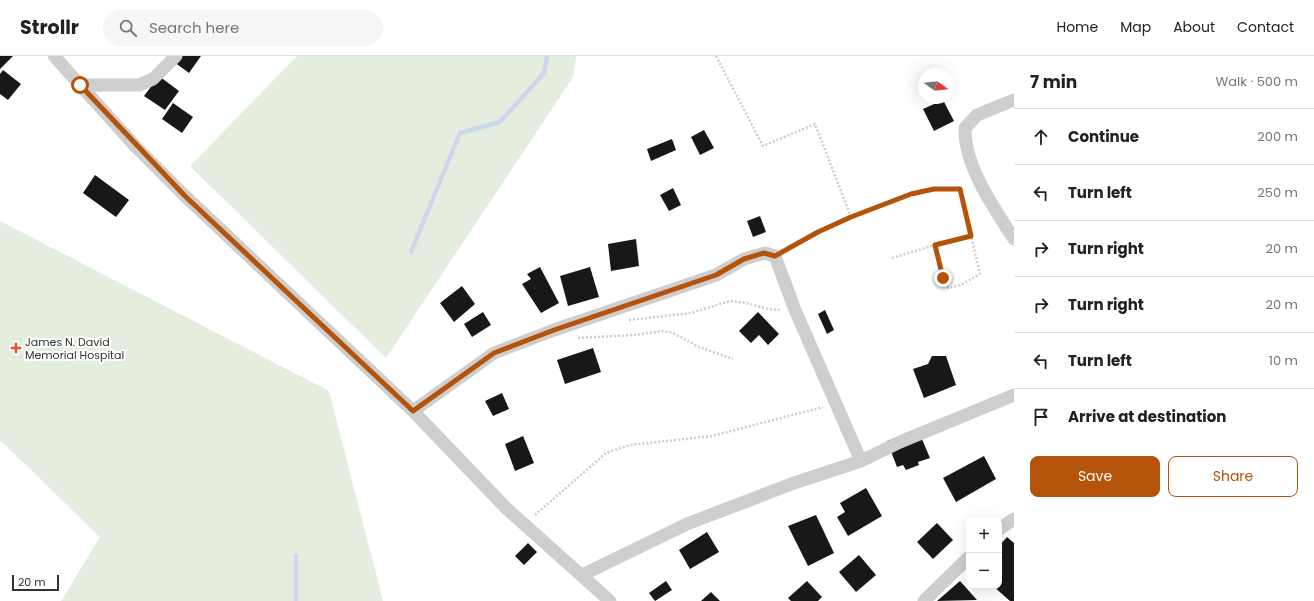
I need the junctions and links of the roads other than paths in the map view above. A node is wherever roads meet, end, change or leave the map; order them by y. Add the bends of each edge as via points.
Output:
1 (54, 56) edge
2 (176, 56) edge
3 (80, 85) junction
4 (1014, 100) edge
5 (1014, 239) edge
6 (1014, 395) edge
7 (413, 411) junction
8 (861, 461) junction
9 (1014, 518) edge
10 (1002, 527) edge
11 (966, 560) edge
12 (582, 575) junction
13 (610, 601) edge
14 (924, 601) edge

1 - 3 street
2 - 3 street via 153,79 139,85
3 - 7 street via 185,196
4 - 5 street via 977,115 966,128 965,140 987,198
6 - 8 street
7 - 8 street via 494,353 716,275 744,259 764,253 775,256 795,310
7 - 12 street via 507,509
8 - 12 street via 794,483 687,524
9 - 10 street
11 - 14 street
12 - 13 street

